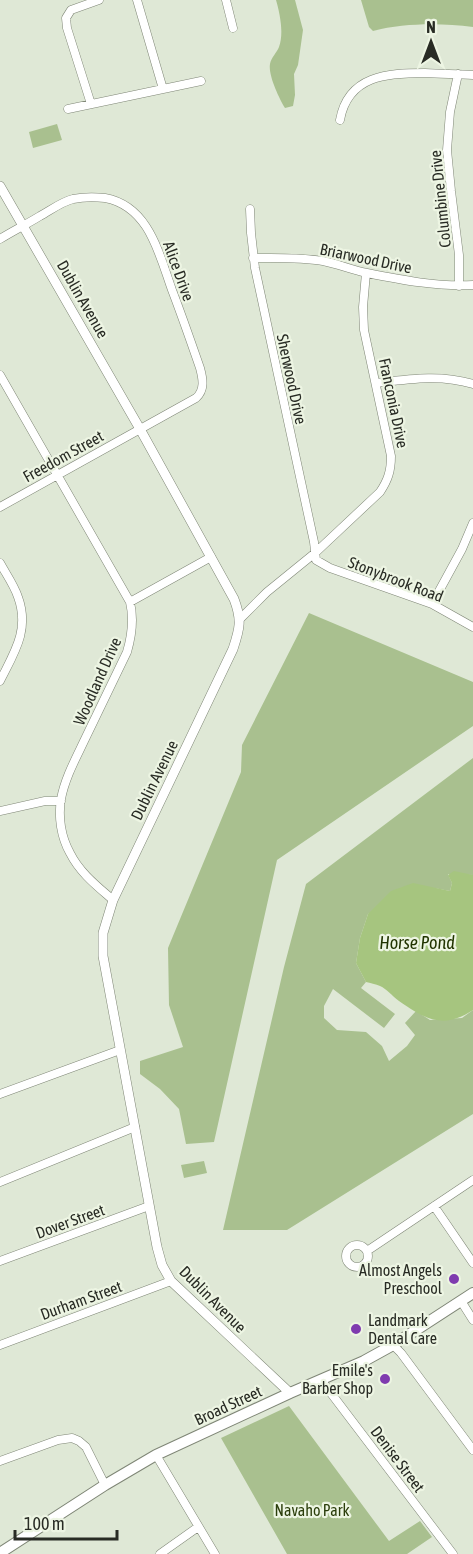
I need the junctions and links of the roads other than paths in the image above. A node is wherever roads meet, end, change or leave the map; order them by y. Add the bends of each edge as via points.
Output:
1 (99, 0) edge
2 (137, 0) edge
3 (226, 0) edge
4 (233, 28) dead end
5 (458, 74) junction
6 (473, 75) edge
7 (201, 81) dead end
8 (163, 89) junction
9 (91, 104) junction
10 (68, 109) dead end
11 (340, 120) dead end
12 (0, 186) edge
13 (250, 208) dead end
14 (23, 226) junction
15 (0, 239) edge
16 (253, 258) junction
17 (366, 273) junction
18 (473, 285) edge
19 (459, 286) junction
20 (0, 375) edge
21 (376, 383) junction
22 (473, 384) edge
23 (140, 429) junction
24 (57, 474) junction
25 (0, 507) edge
26 (473, 523) edge
27 (315, 554) junction
28 (211, 557) junction
29 (0, 563) edge
30 (130, 602) junction
31 (432, 604) junction
32 (240, 619) junction
33 (473, 627) edge
34 (0, 681) edge
35 (61, 801) junction
36 (0, 812) edge
37 (113, 900) junction
38 (120, 1050) junction
39 (0, 1094) edge
40 (135, 1127) junction
41 (473, 1180) edge
42 (0, 1182) edge
43 (149, 1206) junction
44 (434, 1206) junction
45 (367, 1251) dead end
46 (0, 1261) edge
47 (473, 1263) edge
48 (171, 1281) junction
49 (473, 1293) edge
50 (461, 1301) junction
51 (473, 1320) edge
52 (0, 1345) edge
53 (393, 1345) junction
54 (321, 1380) junction
55 (290, 1393) junction
56 (473, 1450) edge
57 (156, 1455) junction
58 (0, 1461) edge
59 (105, 1485) junction
60 (198, 1527) junction
61 (0, 1553) edge
62 (160, 1554) edge
63 (215, 1554) edge
64 (453, 1554) edge

1 - 9 street via 70,10 66,18
2 - 8 street
3 - 4 street
5 - 6 street
5 - 11 street via 378,76 346,100
5 - 19 street, Columbine Drive via 447,150
7 - 8 street
8 - 9 street
9 - 10 street
12 - 14 street, Dublin Avenue
13 - 16 street, Sherwood Drive
14 - 15 street, Alice Drive
14 - 23 street, Dublin Avenue
14 - 23 street, Alice Drive via 63,203 93,197 129,207 149,231 203,383 196,398
16 - 17 street, Briarwood Drive via 322,261
16 - 27 street, Sherwood Drive
17 - 19 street, Briarwood Drive
17 - 21 street, Franconia Drive via 364,330
18 - 19 street, Briarwood Drive
20 - 24 street, Woodland Drive
21 - 22 street via 436,378
21 - 27 street, Franconia Drive via 392,456 387,482
23 - 24 street, Freedom Street
23 - 28 street, Dublin Avenue
24 - 25 street, Freedom Street
24 - 30 street, Woodland Drive
26 - 31 street
27 - 31 street, Stonybrook Road via 316,560 330,568
27 - 32 street, Franconia Drive
28 - 30 street
28 - 32 street, Dublin Avenue via 234,598
29 - 34 street via 18,597 22,614 20,642
30 - 35 street, Woodland Drive via 133,623 127,652 75,761
31 - 33 street, Stonybrook Road
32 - 37 street, Dublin Avenue via 233,649
35 - 36 street
35 - 37 street, Woodland Drive via 61,824 68,851 88,879
37 - 38 street, Dublin Avenue via 102,945
38 - 39 street
38 - 40 street, Dublin Avenue
40 - 42 street
40 - 43 street, Dublin Avenue
41 - 44 street
43 - 46 street, Dover Street
43 - 48 street, Dublin Avenue via 162,1264
44 - 45 street
44 - 47 street
48 - 52 street, Durham Street
48 - 55 street, Dublin Avenue
49 - 50 main road, Broad Street
50 - 51 street
50 - 53 main road, Broad Street
53 - 54 main road, Broad Street
53 - 56 street
54 - 55 main road, Broad Street
54 - 64 street, Denise Street
55 - 57 main road, Broad Street
57 - 59 main road, Broad Street
57 - 60 street
58 - 59 street via 72,1438 86,1448
59 - 61 main road, Broad Street
60 - 62 street
60 - 63 street

